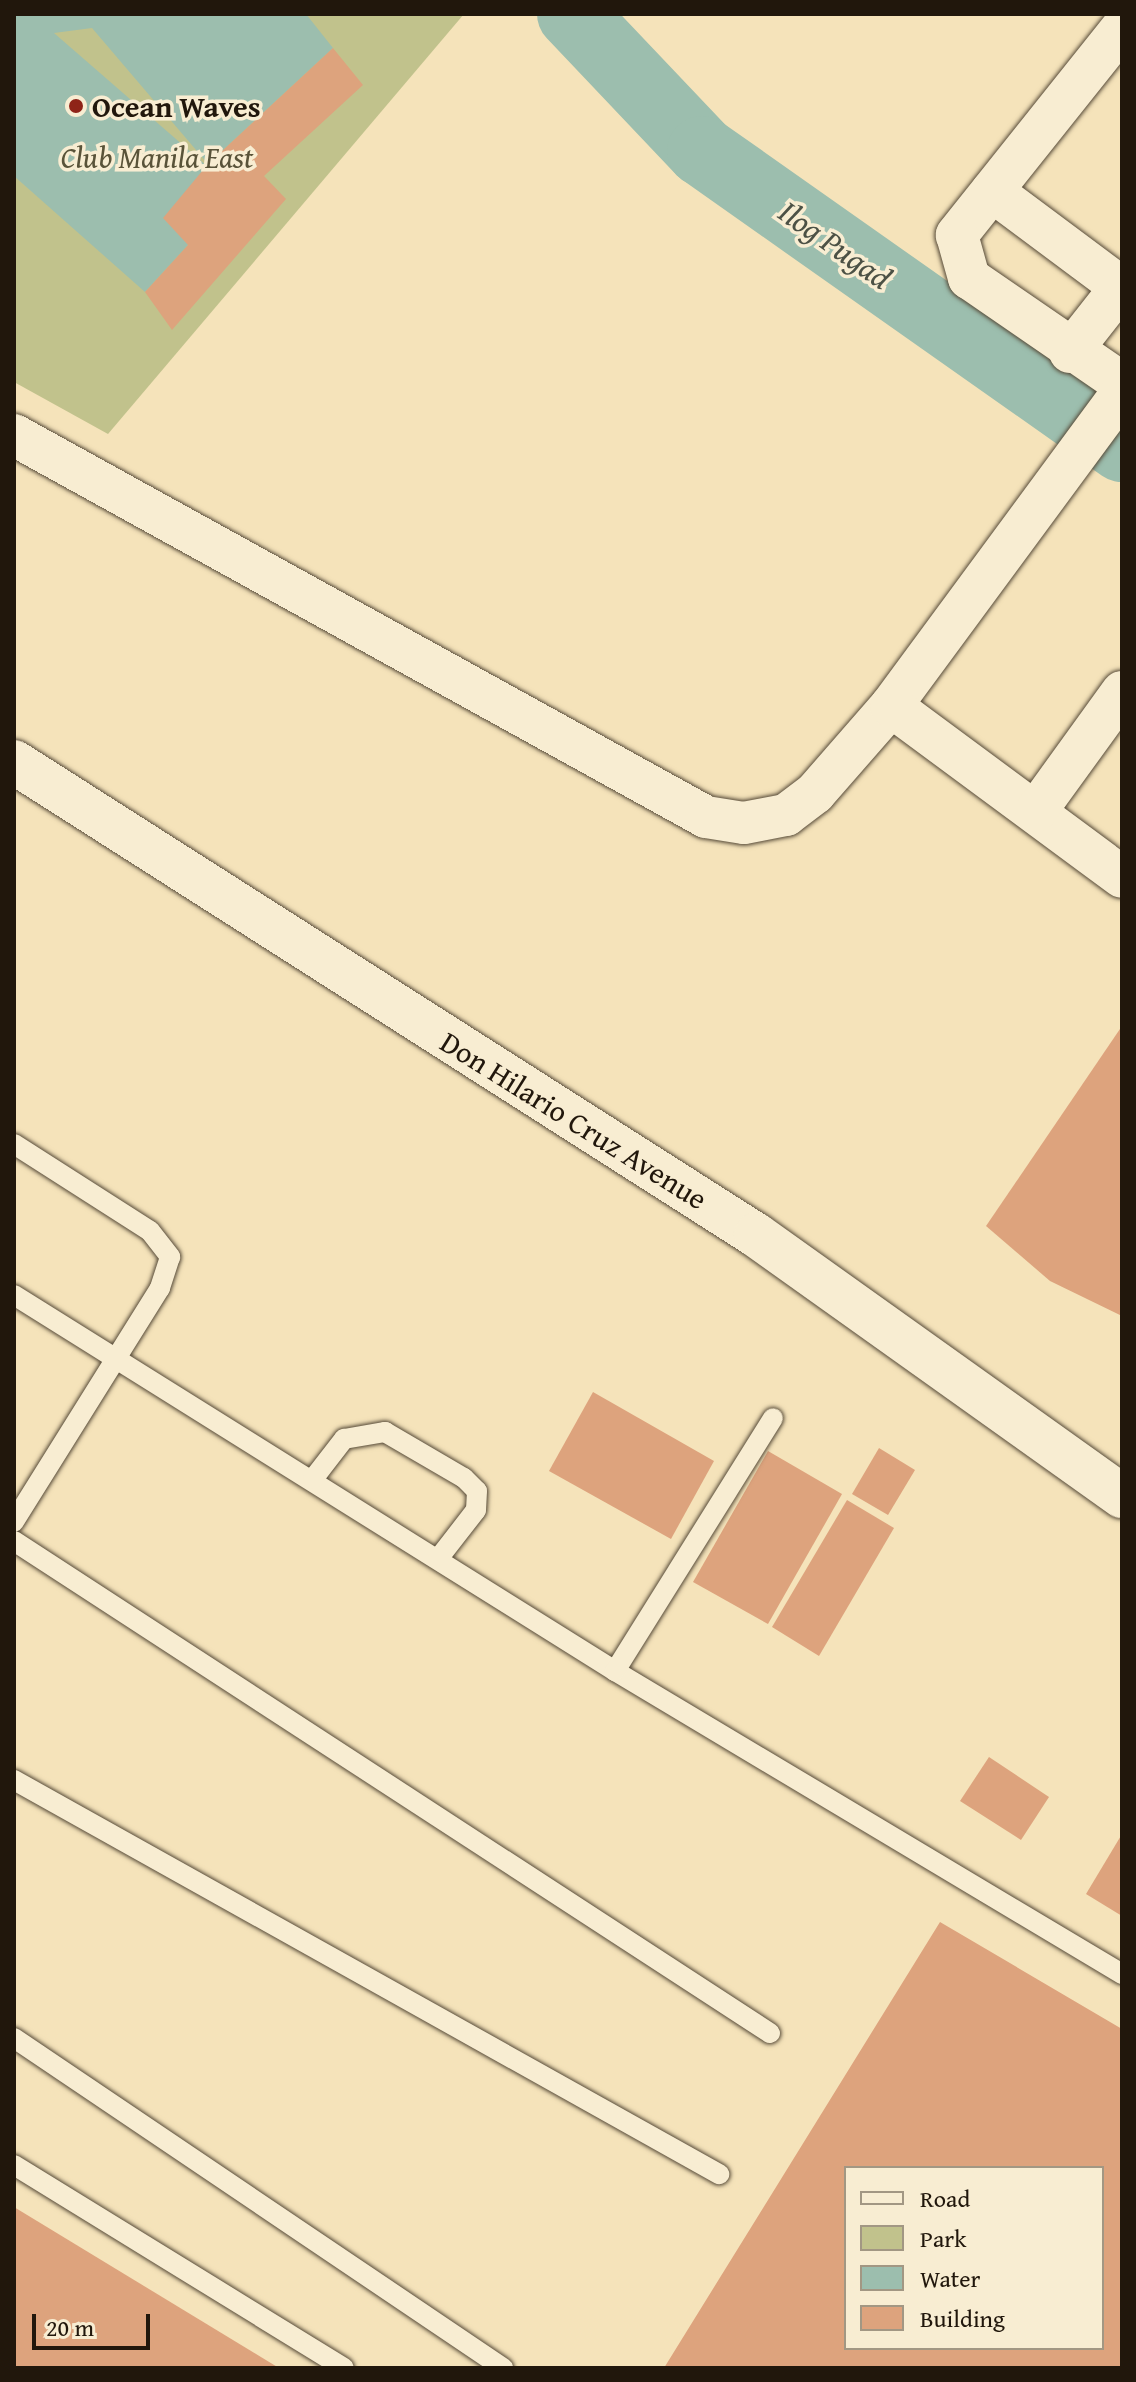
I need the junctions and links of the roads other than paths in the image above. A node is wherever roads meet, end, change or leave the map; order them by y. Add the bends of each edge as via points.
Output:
1 (1122, 28) edge
2 (992, 191) junction
3 (1122, 287) edge
4 (1070, 352) junction
5 (1116, 399) edge
6 (14, 435) edge
7 (1122, 692) edge
8 (891, 706) junction
9 (14, 762) edge
10 (1036, 811) junction
11 (1122, 877) edge
12 (14, 1144) edge
13 (14, 1295) edge
14 (120, 1356) junction
15 (773, 1418) dead end
16 (313, 1479) junction
17 (1122, 1496) edge
18 (14, 1522) edge
19 (14, 1541) edge
20 (438, 1559) junction
21 (615, 1671) junction
22 (14, 1780) edge
23 (1122, 1974) edge
24 (770, 2033) dead end
25 (14, 2038) edge
26 (14, 2165) edge
27 (719, 2174) dead end
28 (344, 2368) edge
29 (503, 2368) edge

1 - 2 street
2 - 3 street
2 - 4 street via 957,235 958,255 969,278
3 - 4 street
4 - 5 street
5 - 8 street via 1055,491
6 - 8 street via 706,817 744,823 786,815
7 - 10 street
8 - 10 street
9 - 17 street, Don Hilario Cruz Avenue via 756,1235
10 - 11 street
12 - 14 lane via 150,1231 170,1257
13 - 14 lane
14 - 16 lane
14 - 18 lane
15 - 21 lane
16 - 20 lane
16 - 20 lane via 344,1439 375,1432 464,1478 477,1491 476,1510
19 - 24 lane
20 - 21 lane
21 - 23 lane
22 - 27 lane
25 - 29 lane
26 - 28 lane

